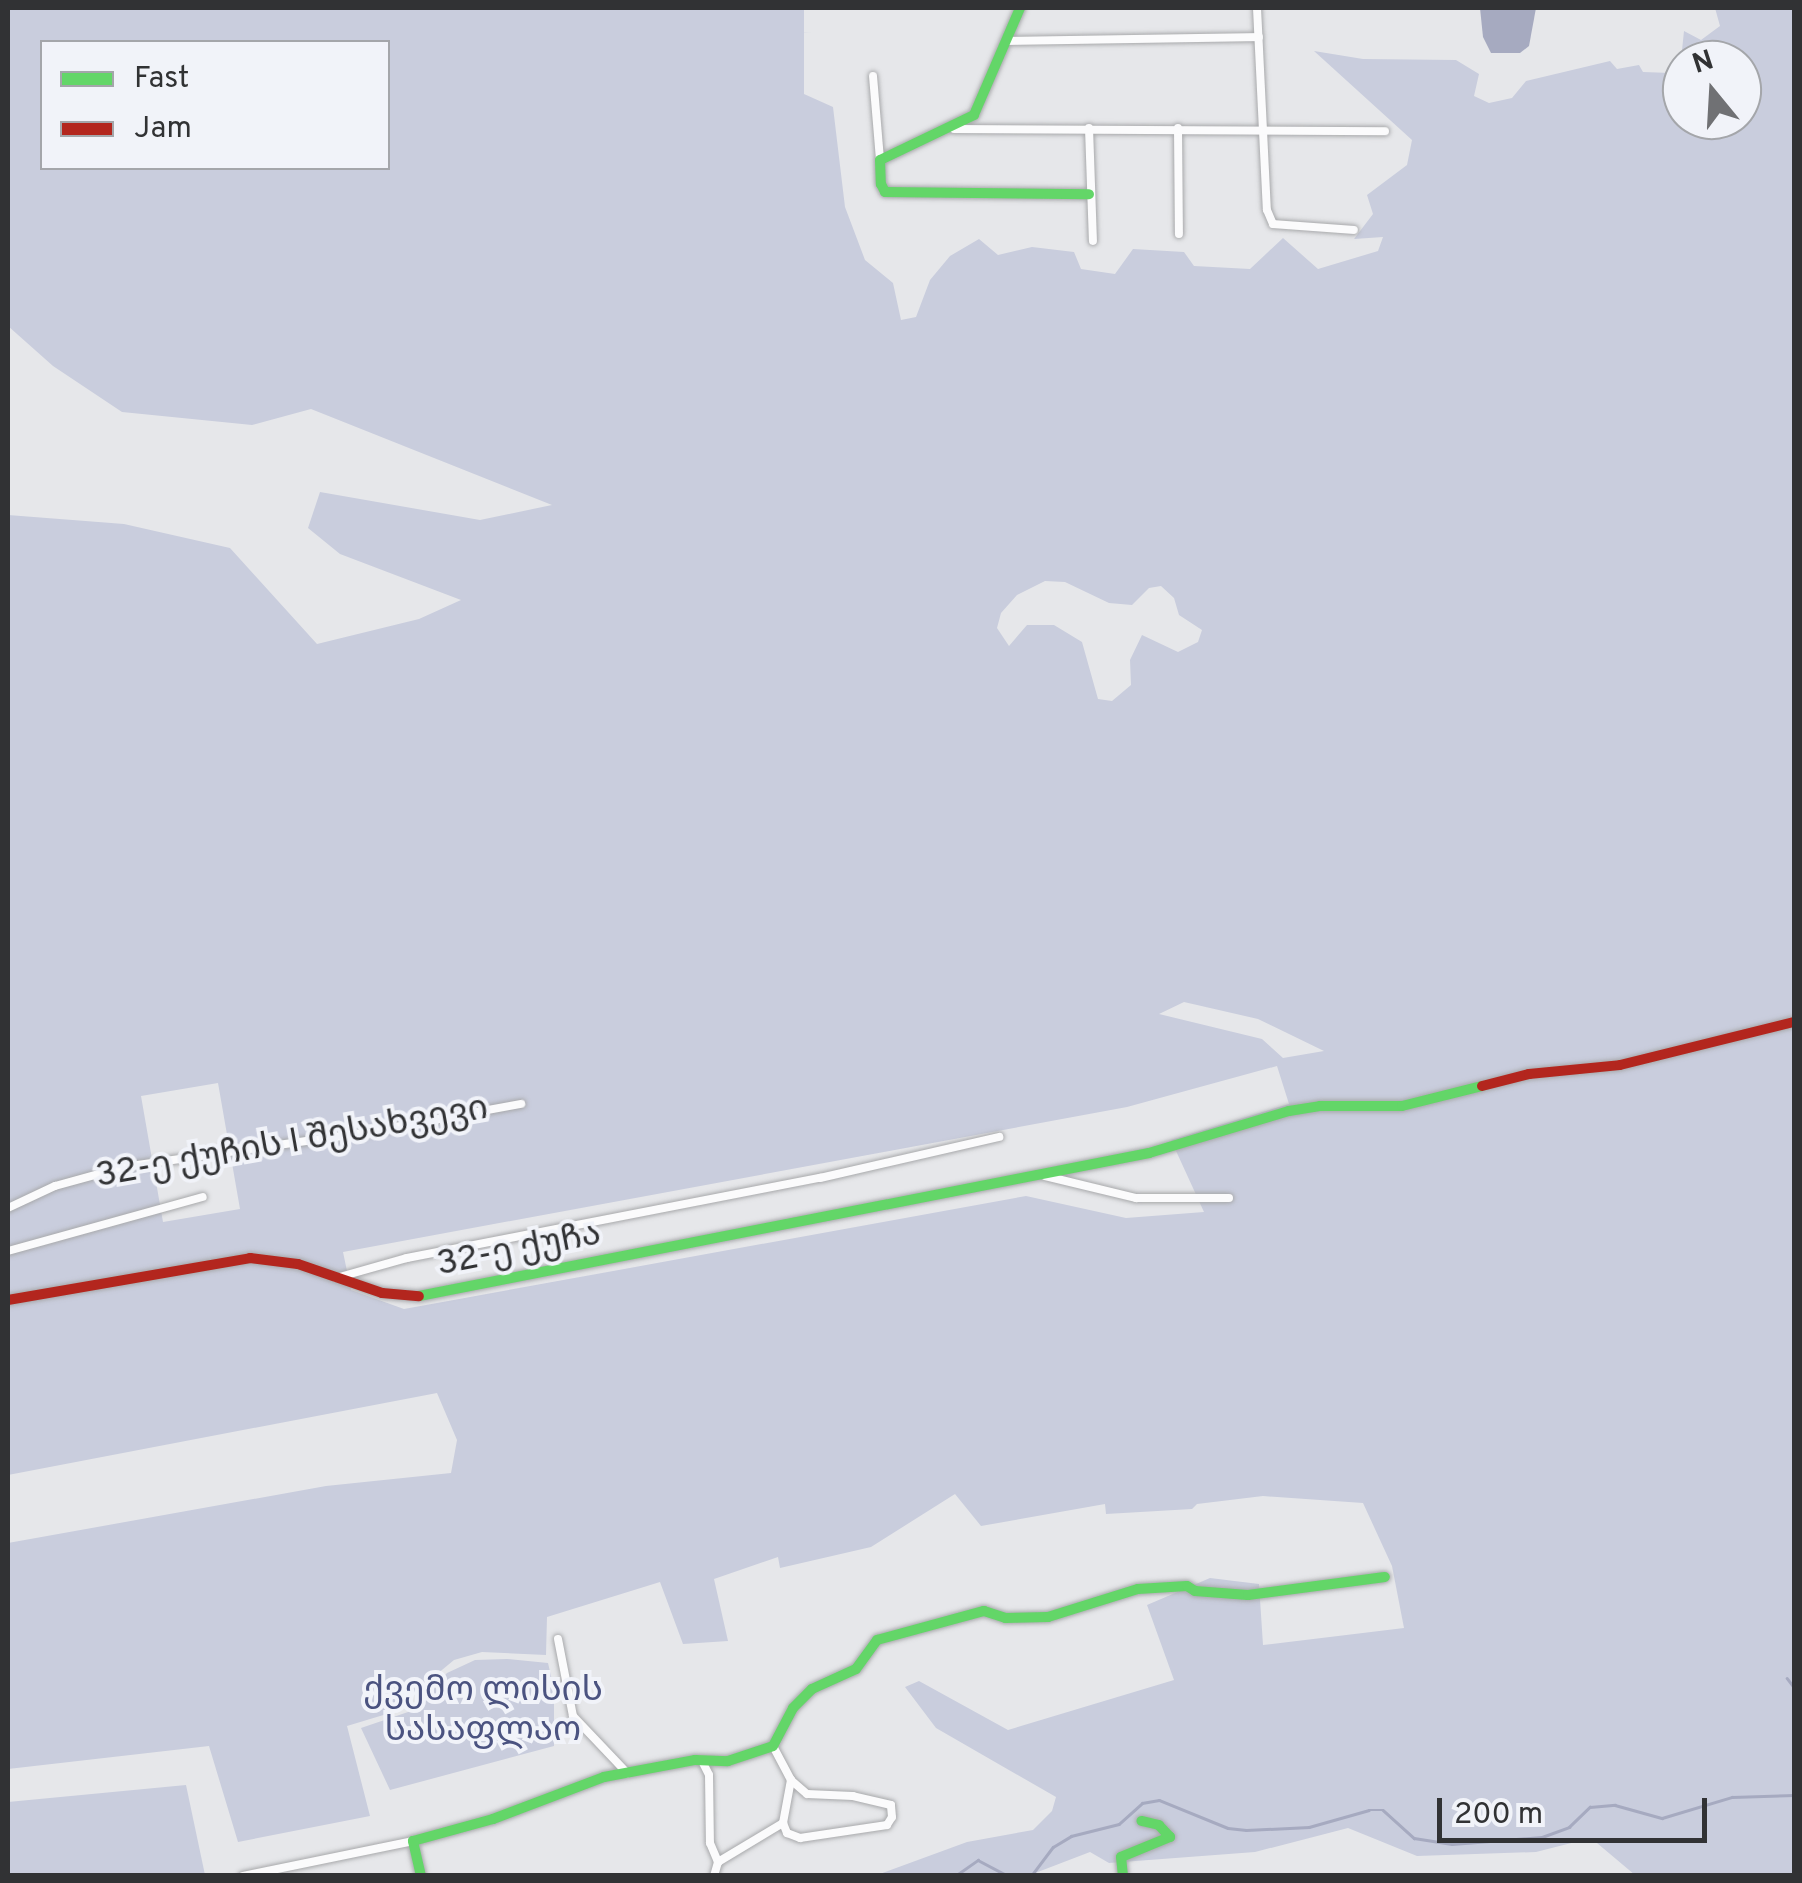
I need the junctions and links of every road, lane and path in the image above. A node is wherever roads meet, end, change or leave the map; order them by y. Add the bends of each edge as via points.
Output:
1 (1020, 8) edge
2 (1257, 8) edge
3 (1259, 37) junction
4 (1008, 41) junction
5 (872, 76) dead end
6 (954, 128) junction
7 (1088, 128) junction
8 (1178, 128) junction
9 (1264, 128) junction
10 (1385, 131) dead end
11 (880, 160) junction
12 (1088, 194) junction
13 (1354, 230) dead end
14 (1179, 234) dead end
15 (1093, 241) dead end
16 (1794, 1022) edge
17 (521, 1104) dead end
18 (999, 1138) dead end
19 (1041, 1175) junction
20 (203, 1197) dead end
21 (1229, 1198) dead end
22 (8, 1208) edge
23 (8, 1250) edge
24 (336, 1278) junction
25 (8, 1300) edge
26 (1386, 1577) dead end
27 (558, 1640) dead end
28 (773, 1746) junction
29 (703, 1764) junction
30 (628, 1773) junction
31 (791, 1780) junction
32 (1141, 1821) dead end
33 (782, 1823) junction
34 (413, 1841) junction
35 (718, 1862) junction
36 (243, 1876) edge
37 (421, 1876) edge
38 (714, 1876) edge
39 (1123, 1876) edge

1 - 4 street
2 - 3 street
3 - 4 street
3 - 9 street
4 - 6 street via 974,115
5 - 11 street
6 - 7 street
6 - 11 street
7 - 8 street
7 - 12 street
8 - 9 street
8 - 14 street
9 - 10 street
9 - 13 street via 1273,224
11 - 12 street via 885,192
12 - 15 street
16 - 19 street, 32-ე ქუჩა via 1606,1068 1529,1074 1402,1106 1289,1111 1149,1153
17 - 22 street, 32-ე ქუჩის I შესახვევი via 124,1167 55,1186
18 - 24 street
19 - 21 street via 1136,1198
19 - 24 street, 32-ე ქუჩა via 421,1296 382,1293
20 - 23 street
24 - 25 street, 32-ე ქუჩა via 298,1264 250,1258
26 - 28 street via 1248,1595 1187,1586 1133,1590 1048,1618 984,1611 877,1640 856,1669 812,1688
27 - 30 street via 573,1716
28 - 29 street
28 - 31 street
29 - 30 street
29 - 35 street via 710,1843
30 - 34 street
31 - 33 street
31 - 33 street via 807,1794 891,1805 892,1817 887,1825 800,1838
32 - 39 street via 1170,1836 1121,1857
33 - 35 street
34 - 36 street
34 - 37 street
35 - 38 street

